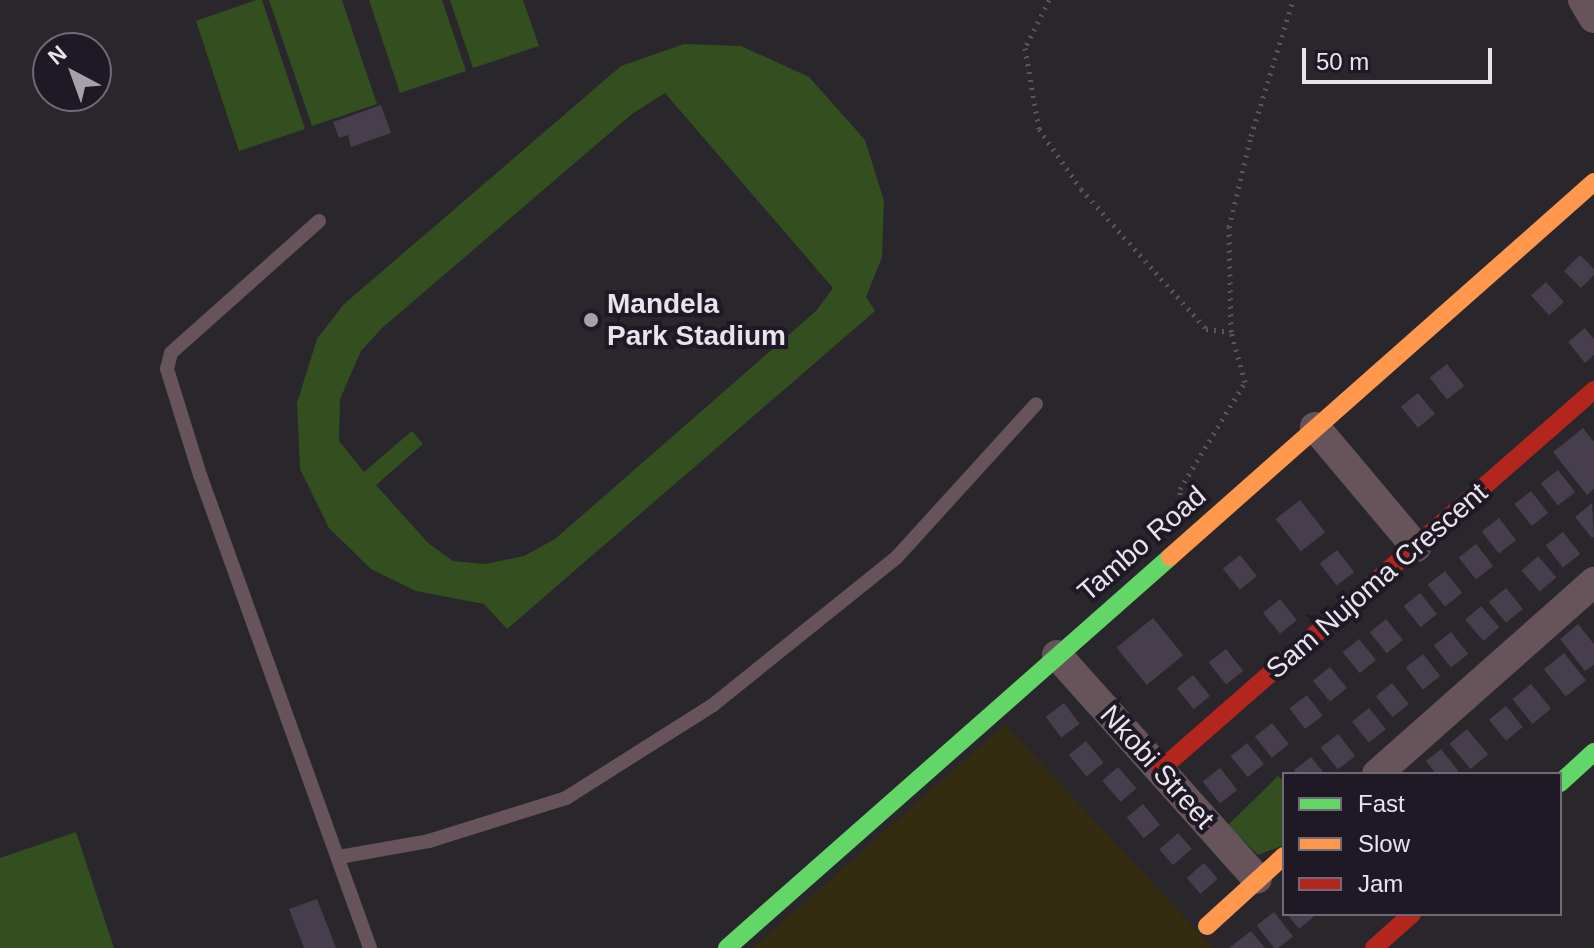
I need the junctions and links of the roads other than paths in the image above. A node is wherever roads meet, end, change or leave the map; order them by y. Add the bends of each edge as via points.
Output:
1 (1583, 0) edge
2 (1594, 18) edge
3 (1594, 182) edge
4 (319, 221) dead end
5 (1594, 390) edge
6 (1036, 404) dead end
7 (1315, 427) junction
8 (1416, 547) junction
9 (1594, 582) edge
10 (1057, 655) junction
11 (1594, 752) edge
12 (1160, 770) junction
13 (1379, 772) edge
14 (1562, 781) edge
15 (339, 857) junction
16 (1282, 858) edge
17 (1257, 879) junction
18 (1410, 916) edge
19 (1207, 926) dead end
20 (370, 948) edge
21 (727, 948) edge
22 (1374, 948) edge

1 - 2 street
3 - 7 street, Tambo Road
4 - 15 lane via 171,353 167,369 200,475
5 - 8 street, Sam Nujoma Crescent
6 - 15 lane via 896,558 713,705 566,798 429,841
7 - 8 street
7 - 10 street, Tambo Road
8 - 12 street, Sam Nujoma Crescent
9 - 13 street
10 - 12 street, Nkobi Street
10 - 21 street, Tambo Road
11 - 14 street
12 - 17 street, Nkobi Street
15 - 20 lane
16 - 17 street
17 - 19 street
18 - 22 street

